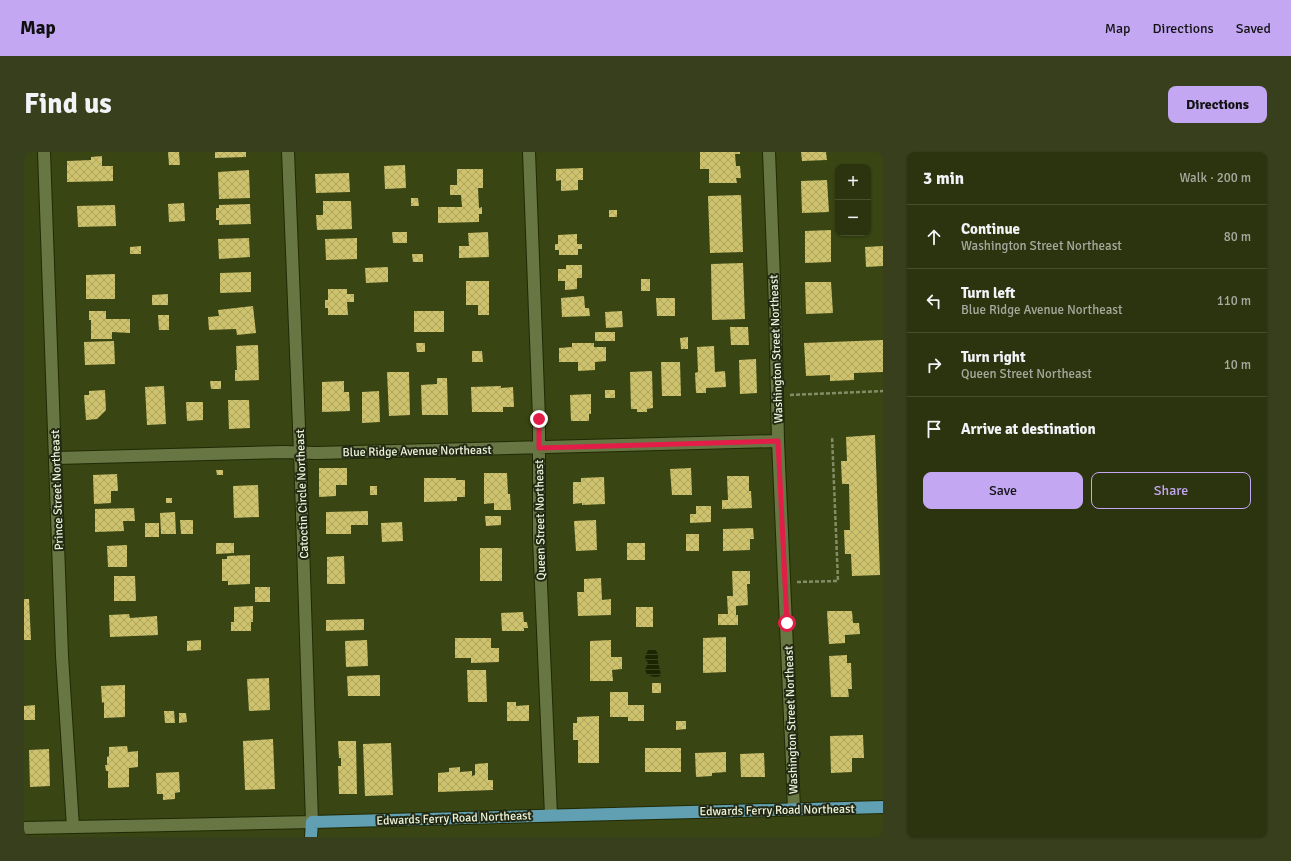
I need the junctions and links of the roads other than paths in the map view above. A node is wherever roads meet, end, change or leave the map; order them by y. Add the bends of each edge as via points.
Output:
1 (44, 152) edge
2 (288, 152) edge
3 (529, 152) edge
4 (769, 152) edge
5 (778, 441) junction
6 (539, 448) junction
7 (300, 452) junction
8 (56, 458) junction
9 (883, 807) edge
10 (794, 809) junction
11 (551, 815) junction
12 (312, 822) junction
13 (73, 827) junction
14 (24, 828) edge
15 (311, 837) edge

1 - 8 street, Prince Street Northeast
2 - 7 street, Catoctin Circle Northeast
3 - 6 street, Queen Street Northeast
4 - 5 street, Washington Street Northeast
5 - 6 street, Blue Ridge Avenue Northeast
5 - 10 street, Washington Street Northeast
6 - 7 street, Blue Ridge Avenue Northeast
6 - 11 street, Queen Street Northeast via 539,538
7 - 8 street, Blue Ridge Avenue Northeast
7 - 12 street, Catoctin Circle Northeast
8 - 13 street, Prince Street Northeast via 62,656
9 - 10 main road, Edwards Ferry Road Northeast
10 - 11 main road, Edwards Ferry Road Northeast
11 - 12 main road, Edwards Ferry Road Northeast
12 - 13 street, Edwards Ferry Road Northeast
12 - 15 main road, Catoctin Circle Northeast
13 - 14 street, Edwards Ferry Road Northeast

